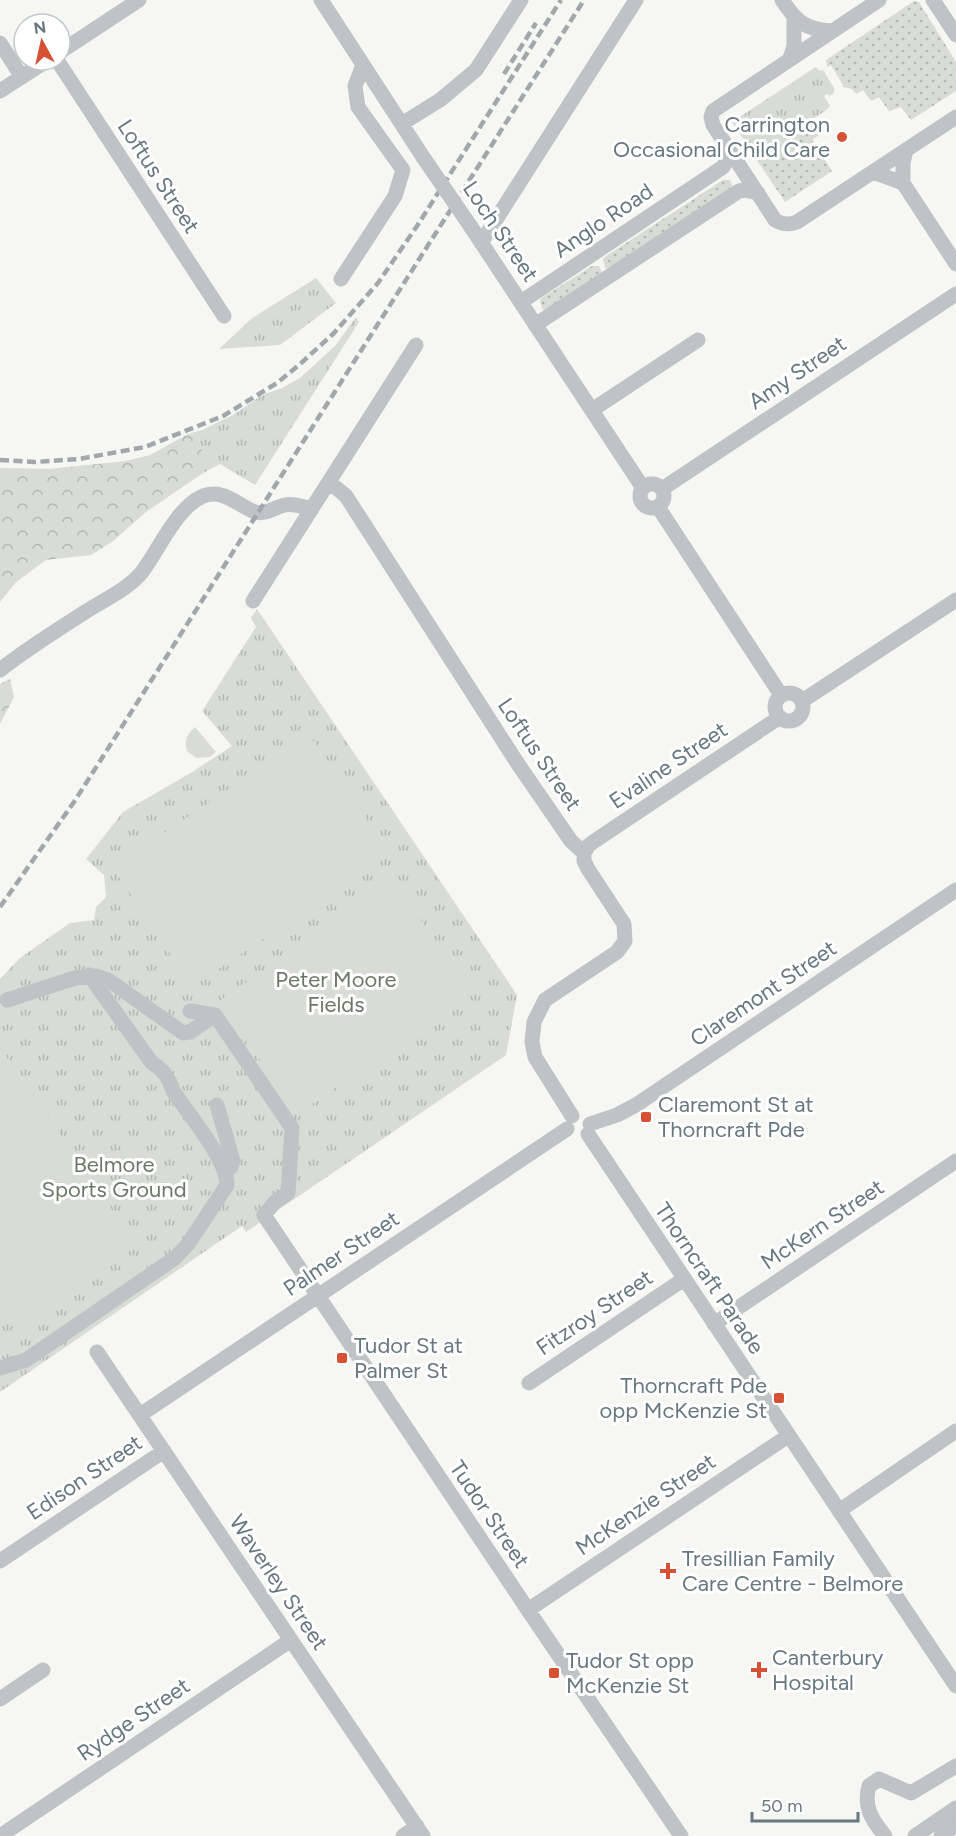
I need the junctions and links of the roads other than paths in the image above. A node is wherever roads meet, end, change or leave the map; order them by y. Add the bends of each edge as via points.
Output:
1 (139, 0) edge
2 (321, 0) edge
3 (521, 0) edge
4 (636, 0) edge
5 (782, 0) edge
6 (879, 0) edge
7 (936, 4) edge
8 (956, 13) edge
9 (794, 18) junction
10 (832, 31) junction
11 (956, 35) edge
12 (0, 43) edge
13 (72, 44) edge
14 (790, 58) junction
15 (363, 65) junction
16 (30, 72) edge
17 (65, 72) edge
18 (22, 77) junction
19 (0, 91) edge
20 (956, 117) edge
21 (403, 123) junction
22 (729, 148) junction
23 (906, 150) junction
24 (873, 172) junction
25 (903, 183) junction
26 (758, 193) junction
27 (481, 243) junction
28 (956, 264) edge
29 (341, 279) dead end
30 (956, 294) edge
31 (521, 302) junction
32 (224, 316) dead end
33 (535, 325) junction
34 (698, 340) dead end
35 (416, 345) dead end
36 (592, 410) junction
37 (329, 482) junction
38 (643, 488) junction
39 (662, 489) junction
40 (658, 507) junction
41 (310, 512) junction
42 (956, 600) edge
43 (253, 601) dead end
44 (0, 670) edge
45 (781, 695) junction
46 (802, 701) junction
47 (780, 717) junction
48 (584, 854) junction
49 (956, 890) edge
50 (89, 975) junction
51 (7, 1000) dead end
52 (190, 1011) dead end
53 (215, 1015) junction
54 (217, 1105) dead end
55 (570, 1123) junction
56 (589, 1129) junction
57 (956, 1161) edge
58 (226, 1171) junction
59 (684, 1279) junction
60 (317, 1296) junction
61 (714, 1324) junction
62 (97, 1352) dead end
63 (0, 1368) edge
64 (529, 1383) dead end
65 (140, 1414) junction
66 (956, 1431) edge
67 (788, 1436) junction
68 (164, 1451) junction
69 (839, 1511) junction
70 (0, 1561) edge
71 (528, 1610) junction
72 (291, 1640) junction
73 (43, 1670) dead end
74 (956, 1686) edge
75 (0, 1699) edge
76 (956, 1766) edge
77 (956, 1808) edge
78 (956, 1825) edge
79 (420, 1831) edge
80 (0, 1836) edge
81 (403, 1836) edge
82 (681, 1836) edge
83 (885, 1836) edge
84 (915, 1836) edge
85 (941, 1836) edge

1 - 13 street
2 - 15 street, Loch Street
3 - 21 street via 476,70 440,100
4 - 27 street
5 - 9 street
6 - 10 street
7 - 8 street
7 - 11 street
9 - 10 street via 812,28
9 - 14 street
10 - 14 street
12 - 18 street
14 - 22 street via 713,111 714,125
15 - 21 street, Loch Street
15 - 29 street via 355,86 358,107 403,170 394,196
16 - 18 street
17 - 32 street, Loftus Street
18 - 19 street
20 - 23 street
21 - 27 street, Loch Street, bridge
22 - 26 street
22 - 31 street, Anglo Road via 723,167
23 - 24 street
23 - 25 street
24 - 25 street
24 - 26 street via 790,224 775,220
25 - 28 street
26 - 33 street via 739,191
27 - 31 street, Loch Street
30 - 39 street, Amy Street
31 - 33 street, Loch Street
33 - 36 street, Loch Street
34 - 36 street
35 - 37 street
36 - 38 street, Loch Street
37 - 41 street
37 - 48 street, Loftus Street via 346,496 518,764
38 - 39 street via 651,484
38 - 40 street via 639,494 641,502 650,509
39 - 40 street via 664,499
40 - 45 street
41 - 43 street
41 - 44 street via 289,504 257,513 228,497 201,496 158,544 141,573 115,595
42 - 46 street
45 - 46 street via 790,693
45 - 47 street via 775,706
46 - 47 street via 803,710 798,718 789,721
47 - 48 street, Evaline Street via 596,840
48 - 55 street, Loftus Street via 584,861 621,919 625,941 611,957 545,1000 536,1015 531,1035 535,1057
49 - 56 street, Claremont Street via 636,1106
50 - 51 street
50 - 53 street via 110,981 183,1033
50 - 58 street via 152,1063 160,1067
52 - 53 street
53 - 60 street, Tudor Street via 292,1128 288,1193 264,1215
54 - 58 street via 233,1161
55 - 56 street via 583,1116
55 - 60 street, Palmer Street
56 - 59 street, Thorncraft Parade
57 - 61 street, McKern Street
58 - 63 street via 227,1185 219,1201 176,1258 26,1359
59 - 61 street, Thorncraft Parade
59 - 64 street, Fitzroy Street
60 - 65 street, Palmer Street
60 - 71 street, Tudor Street
61 - 67 street, Thorncraft Parade
62 - 65 street, Waverley Street
65 - 68 street, Waverley Street
66 - 69 street
67 - 69 street, Thorncraft Parade
67 - 71 street, McKenzie Street
68 - 70 street, Edison Street
68 - 72 street, Waverley Street
69 - 74 street, Thorncraft Parade
71 - 82 street, Tudor Street
72 - 79 street, Waverley Street
72 - 80 street, Rydge Street
73 - 75 street
76 - 83 street via 911,1793 879,1779 869,1786 868,1810
77 - 84 street
78 - 85 street
79 - 81 street

